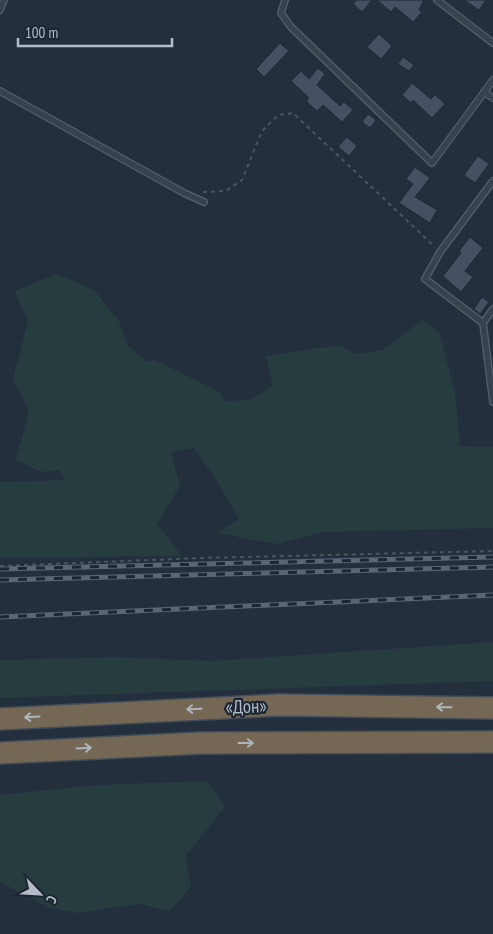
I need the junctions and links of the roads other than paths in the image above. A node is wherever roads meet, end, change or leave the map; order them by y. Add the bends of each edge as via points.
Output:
1 (4, 0) edge
2 (285, 0) edge
3 (437, 0) edge
4 (0, 10) edge
5 (493, 43) edge
6 (493, 80) edge
7 (0, 91) edge
8 (484, 92) junction
9 (493, 98) edge
10 (493, 180) edge
11 (204, 202) dead end
12 (493, 309) edge
13 (483, 323) junction
14 (493, 402) edge
15 (493, 708) edge
16 (0, 719) edge
17 (493, 742) edge
18 (0, 753) edge

1 - 4 lane
2 - 8 lane via 281,13 291,27 432,163
3 - 5 lane
6 - 8 lane
7 - 11 lane via 184,194
8 - 9 lane
10 - 13 lane via 440,252 425,279
12 - 13 lane
13 - 14 lane
15 -> 16 highway, «Дон» via 279,705
18 -> 17 highway, «Дон» via 201,743

